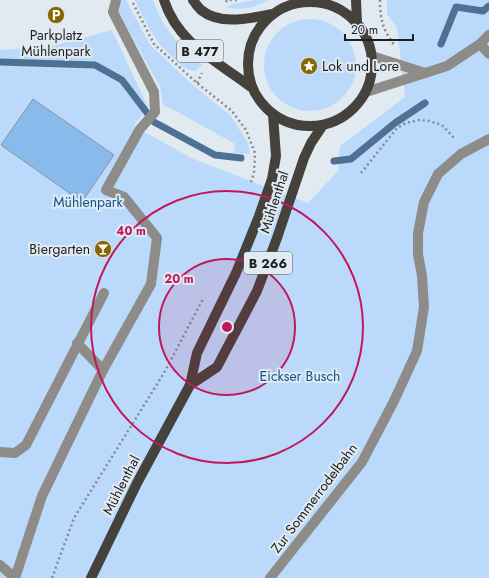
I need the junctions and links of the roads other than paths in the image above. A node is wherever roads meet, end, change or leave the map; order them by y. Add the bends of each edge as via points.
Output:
1 (116, 0) edge
2 (164, 0) edge
3 (193, 0) edge
4 (356, 0) edge
5 (302, 1) edge
6 (273, 14) junction
7 (356, 22) junction
8 (489, 35) edge
9 (480, 44) junction
10 (489, 54) edge
11 (372, 56) junction
12 (425, 73) junction
13 (251, 87) junction
14 (366, 92) junction
15 (273, 115) junction
16 (323, 125) junction
17 (489, 139) edge
18 (104, 293) dead end
19 (77, 343) junction
20 (103, 370) junction
21 (190, 385) junction
22 (0, 452) edge
23 (0, 565) edge
24 (15, 578) edge
25 (91, 578) edge
26 (270, 578) edge

1 - 20 lane via 113,12 154,92 155,112 140,129 106,190 124,197 157,238 151,284
2 - 13 main road, B 477 via 179,30 193,46
3 - 6 main road via 202,10 218,18 240,20
4 - 7 main road
5 - 6 main road
5 - 7 main road via 331,5 345,12
6 - 13 main road via 261,25 252,39 247,71
7 - 11 main road via 367,38
8 - 9 lane
9 - 10 lane
9 - 12 lane via 447,66
11 - 12 lane
11 - 14 main road via 372,74
12 - 14 lane
13 - 15 main road via 260,102
14 - 16 main road via 355,107 341,119
15 - 16 main road via 288,123 306,127
15 - 21 main road, Mühlenthal / B 266 via 276,156 268,190 236,274 198,353
16 - 21 main road, Mühlenthal / B 266 via 304,158 254,298 217,367
17 - 26 lane, Zur Sommerrodelbahn via 461,154 438,174 424,202 418,233 424,307 418,351 394,401 362,462
18 - 19 lane
19 - 20 lane
19 - 22 lane via 26,445 15,453
20 - 24 lane via 42,496
21 - 25 main road, Mühlenthal / B 266 via 137,483
23 - 24 lane

